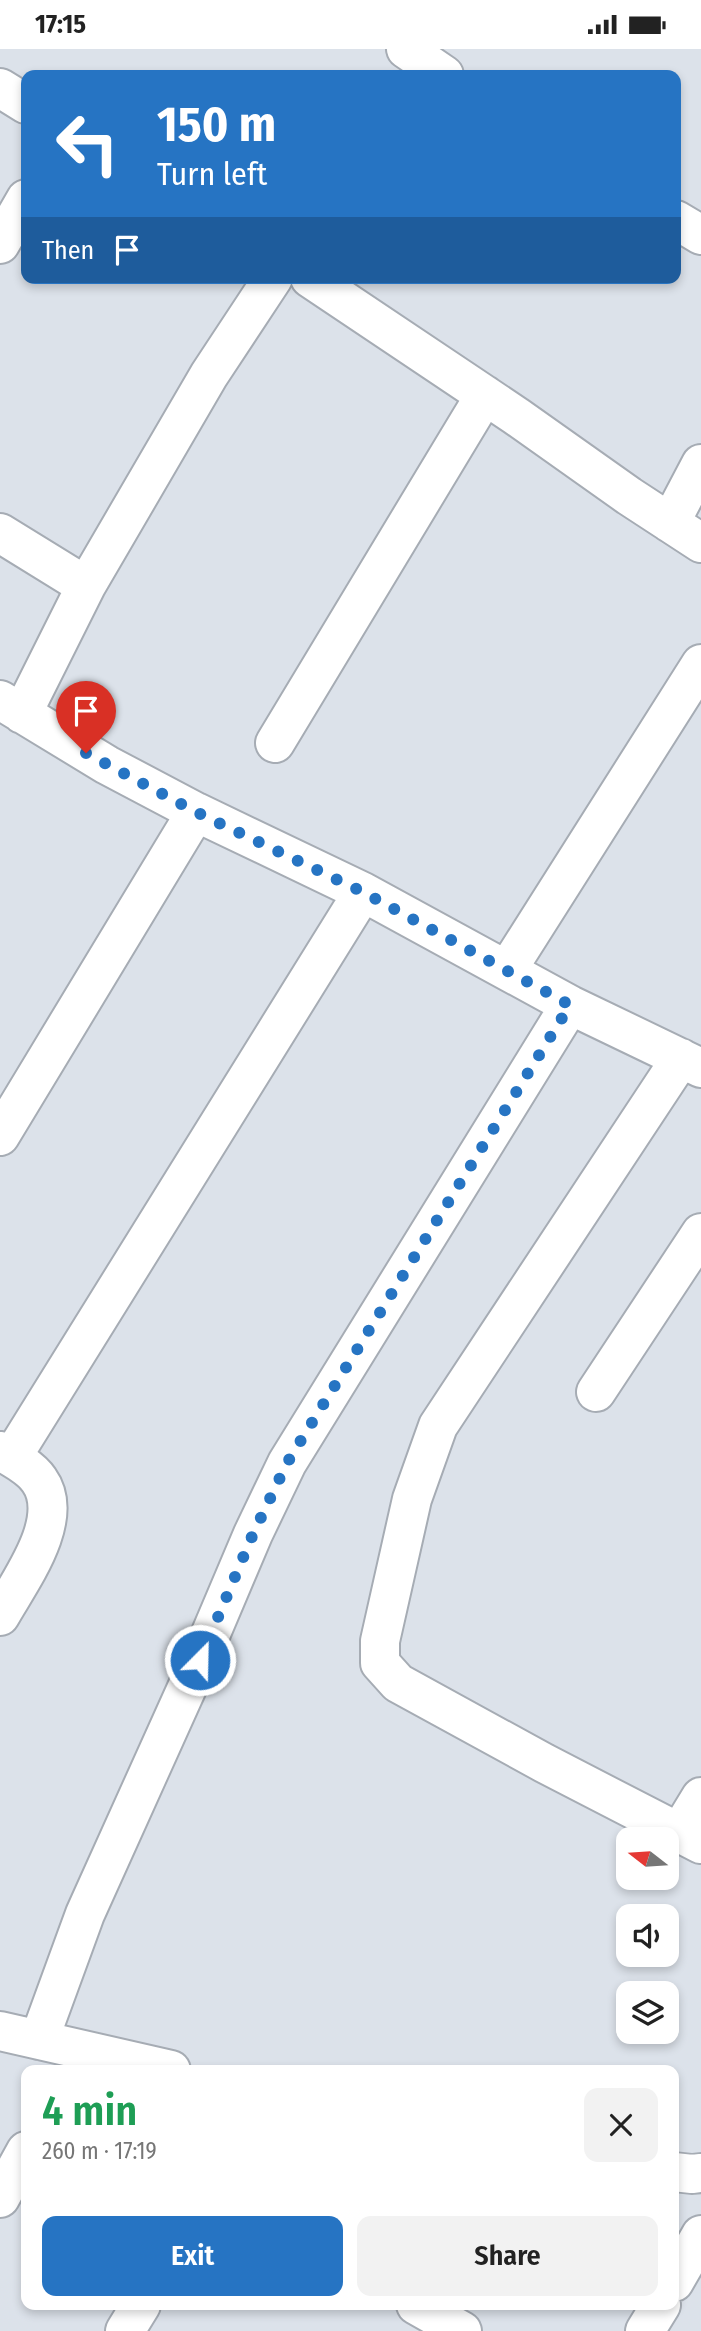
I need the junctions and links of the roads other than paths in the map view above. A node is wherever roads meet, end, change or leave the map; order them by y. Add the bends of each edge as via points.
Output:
1 (406, 49) edge
2 (437, 70) edge
3 (0, 88) edge
4 (21, 101) edge
5 (21, 208) edge
6 (681, 224) edge
7 (701, 235) edge
8 (0, 244) edge
9 (269, 284) edge
10 (319, 284) edge
11 (485, 395) junction
12 (701, 464) edge
13 (0, 533) edge
14 (686, 533) edge
15 (86, 586) junction
16 (701, 664) edge
17 (11, 707) edge
18 (275, 743) dead end
19 (196, 812) junction
20 (363, 892) junction
21 (507, 970) junction
22 (570, 1005) junction
23 (691, 1063) edge
24 (0, 1136) edge
25 (701, 1233) edge
26 (596, 1392) dead end
27 (6, 1454) edge
28 (0, 1616) edge
29 (701, 1797) edge
30 (690, 1838) edge
31 (0, 2031) edge
32 (56, 2052) edge
33 (139, 2065) edge
34 (21, 2160) edge
35 (679, 2172) edge
36 (701, 2173) edge
37 (0, 2198) edge
38 (701, 2235) edge
39 (679, 2273) edge
40 (138, 2310) edge
41 (425, 2310) edge
42 (658, 2310) edge
43 (125, 2331) edge
44 (463, 2331) edge
45 (645, 2331) edge

1 - 2 street
3 - 4 street
5 - 8 street
6 - 7 street
9 - 15 street via 209,375
10 - 11 street
11 - 14 street
11 - 18 street
12 - 14 street
13 - 15 street
15 - 17 street
16 - 21 street
17 - 19 street
19 - 20 street
19 - 24 street
20 - 21 street
20 - 27 street
21 - 22 street
22 - 23 street
22 - 32 street via 287,1463 85,1914
23 - 30 street via 438,1426 412,1499 380,1641 380,1663 398,1683
25 - 26 street
27 - 28 street via 38,1478 47,1493 47,1519 38,1548
29 - 30 street
31 - 32 street
32 - 33 street
34 - 37 street
35 - 36 street
38 - 39 street
40 - 43 street
41 - 44 street
42 - 45 street

